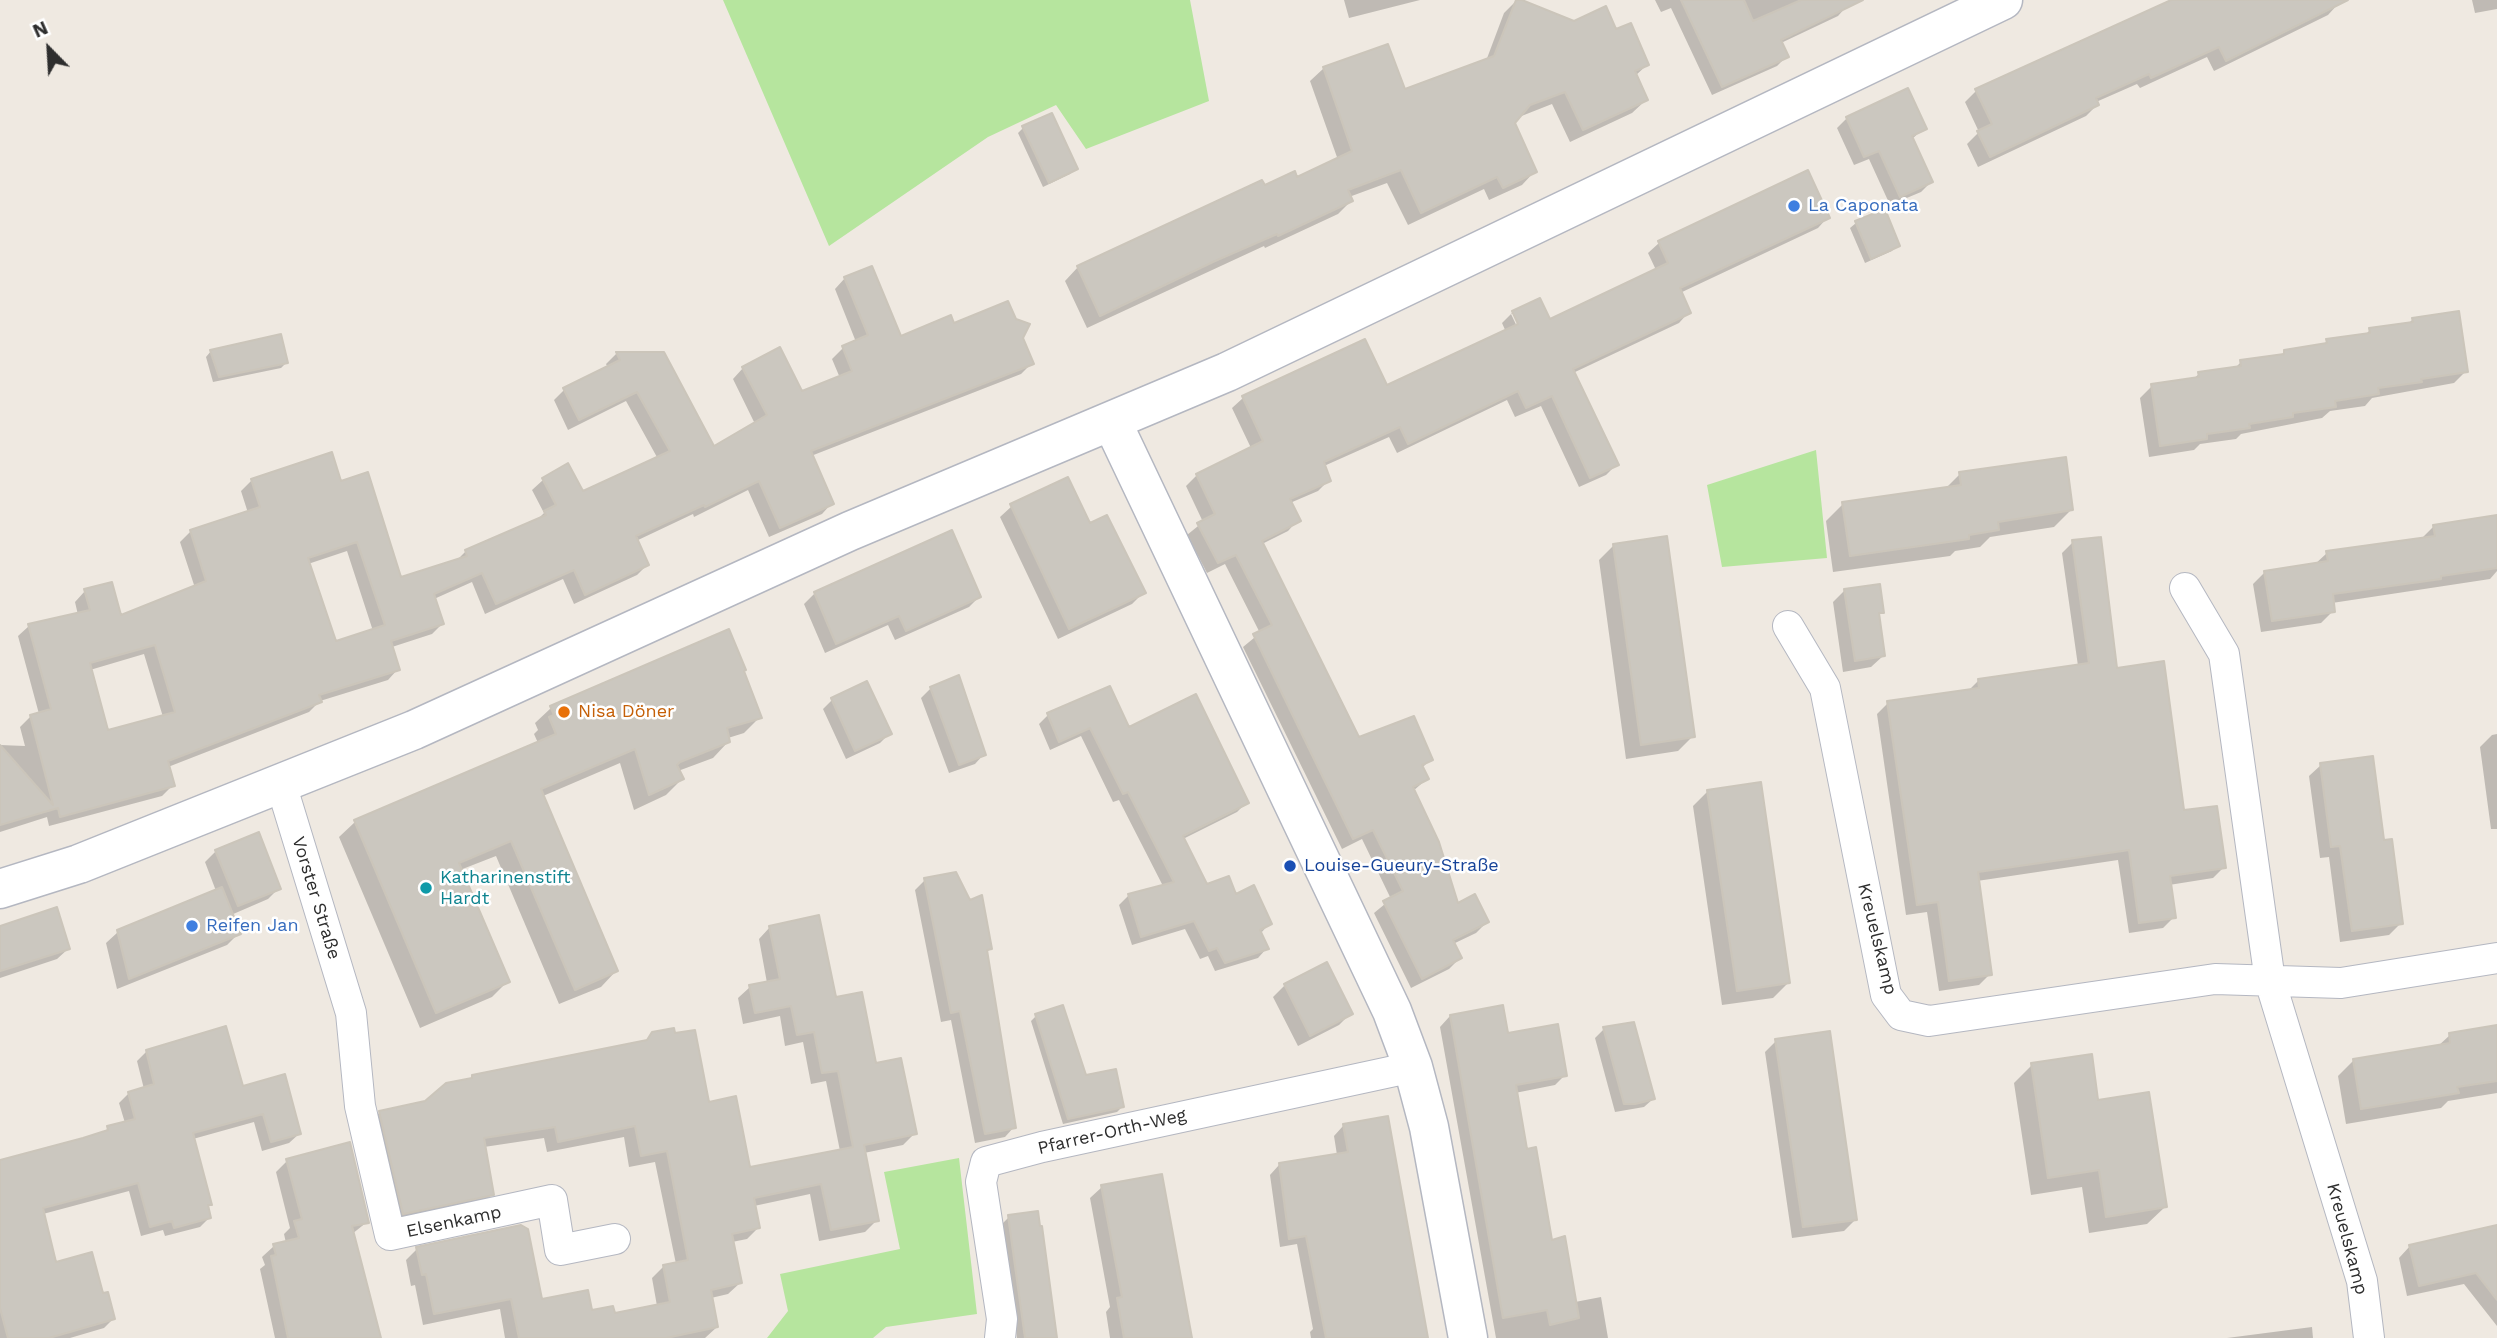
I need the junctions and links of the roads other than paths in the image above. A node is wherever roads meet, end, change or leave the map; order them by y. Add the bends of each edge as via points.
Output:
1 (2003, 0) edge
2 (1112, 422) junction
3 (2185, 588) dead end
4 (1788, 626) dead end
5 (281, 784) junction
6 (0, 889) edge
7 (2497, 958) edge
8 (2270, 981) junction
9 (351, 1013) joint
10 (1413, 1067) junction
11 (615, 1239) dead end
12 (1000, 1338) edge
13 (1468, 1338) edge
14 (2369, 1338) edge

1 - 2 main road via 1227,372
2 - 5 main road via 850,531 414,730
2 - 10 main road via 1387,1000
3 - 8 street, Kreuelskamp via 2224,654
4 - 8 street, Kreuelskamp via 1825,688 1886,995 1901,1015 1929,1021 2215,979
5 - 6 main road via 79,864
5 - 9 street, Vorster Straße
7 - 8 street, Kreuelskamp via 2341,983
8 - 14 street, Kreuelskamp via 2362,1281
9 - 11 street, Elsenkamp via 360,1105 390,1235 552,1200 560,1250
10 - 12 street, Pfarrer-Orth-Weg via 986,1162 981,1182 1002,1320
10 - 13 main road via 1429,1127

